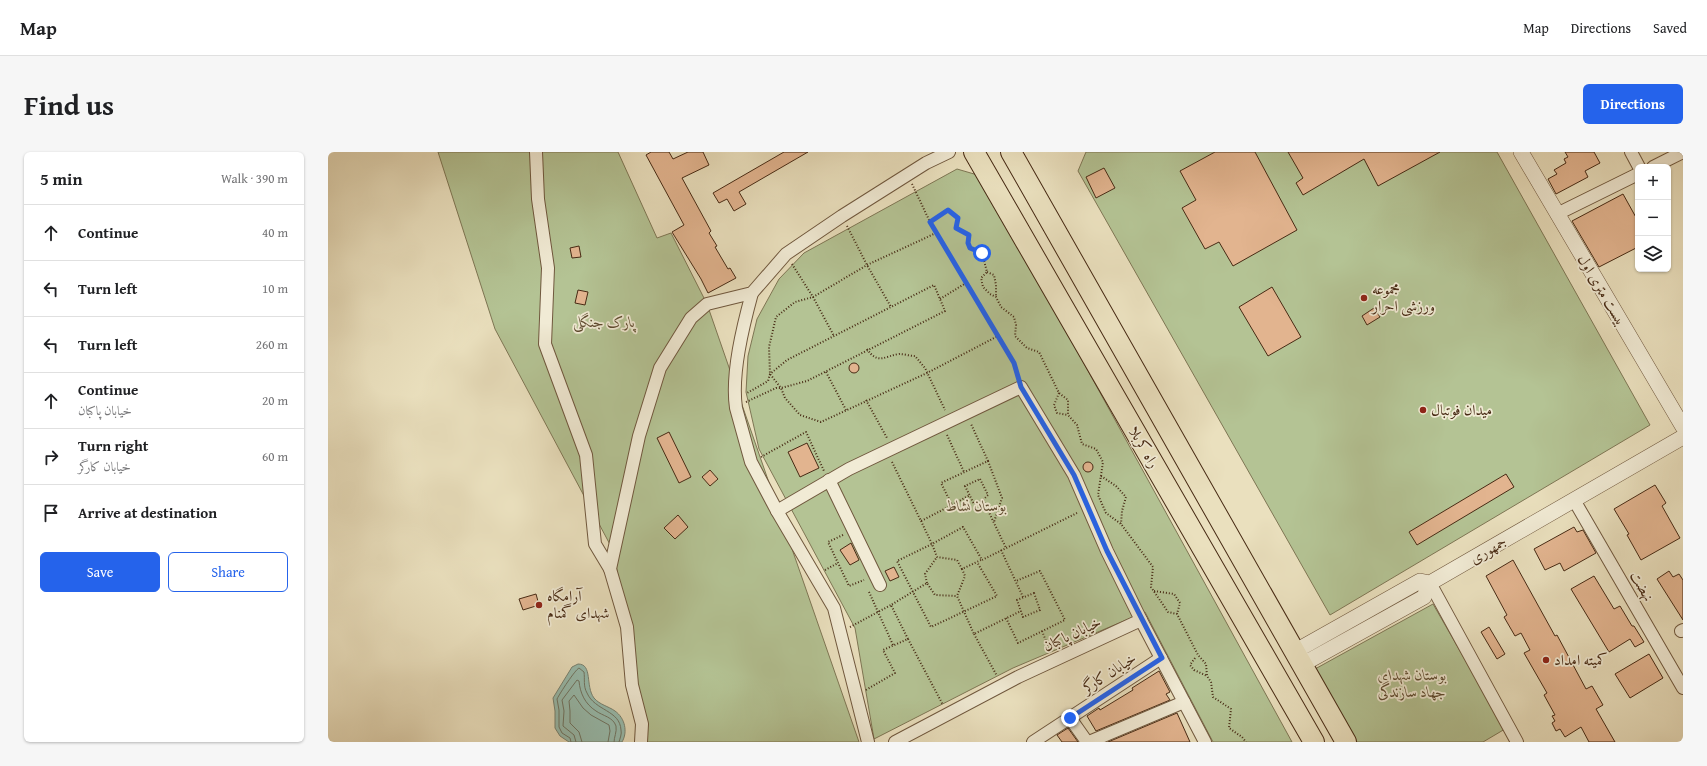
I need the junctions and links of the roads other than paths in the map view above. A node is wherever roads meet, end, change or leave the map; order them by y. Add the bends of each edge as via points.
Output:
1 (536, 152) edge
2 (949, 152) edge
3 (974, 152) edge
4 (1011, 152) edge
5 (1521, 152) edge
6 (1631, 152) edge
7 (1683, 152) edge
8 (924, 158) edge
9 (1637, 164) edge
10 (1659, 164) edge
11 (1635, 175) edge
12 (1557, 214) junction
13 (752, 293) junction
14 (1683, 427) edge
15 (1683, 437) edge
16 (829, 480) junction
17 (1574, 500) junction
18 (777, 511) junction
19 (610, 570) junction
20 (1430, 583) junction
21 (880, 585) dead end
22 (1141, 620) junction
23 (1162, 658) junction
24 (1299, 659) junction
25 (1683, 688) edge
26 (1184, 702) junction
27 (1070, 718) junction
28 (641, 742) edge
29 (868, 742) edge
30 (895, 742) edge
31 (1033, 742) edge
32 (1088, 742) edge
33 (1204, 742) edge
34 (1314, 742) edge
35 (1346, 742) edge
36 (1517, 742) edge

1 - 19 street via 538,199 548,268 545,344 586,455 595,544
2 - 8 street
3 - 34 main road, راه کربلا
4 - 24 main road, راه کربلا
5 - 12 street, بیست متری اول
6 - 9 street
7 - 10 street
8 - 13 street via 908,176 786,254
11 - 12 street
12 - 14 street, بیست متری اول
13 - 18 street via 738,353 736,404 751,462
13 - 19 street via 707,304 691,318 660,368 638,436
15 - 17 street, جمهوری
16 - 18 street
16 - 21 street
16 - 22 street via 892,448 951,426 1021,387 1074,475
17 - 20 street, جمهوری
17 - 25 street, نهضت
18 - 29 street via 834,608
19 - 28 street via 627,627 632,685 642,724
20 - 24 street, جمهوری via 1420,581 1301,648
20 - 36 street
22 - 23 street
22 - 30 street, خیابان پاکبان via 1002,685
23 - 26 street
23 - 27 street, خیابان کارگر
24 - 35 main road, راه کربلا
26 - 32 street
26 - 33 street
27 - 31 street, خیابان کارگر
27 - 32 street

